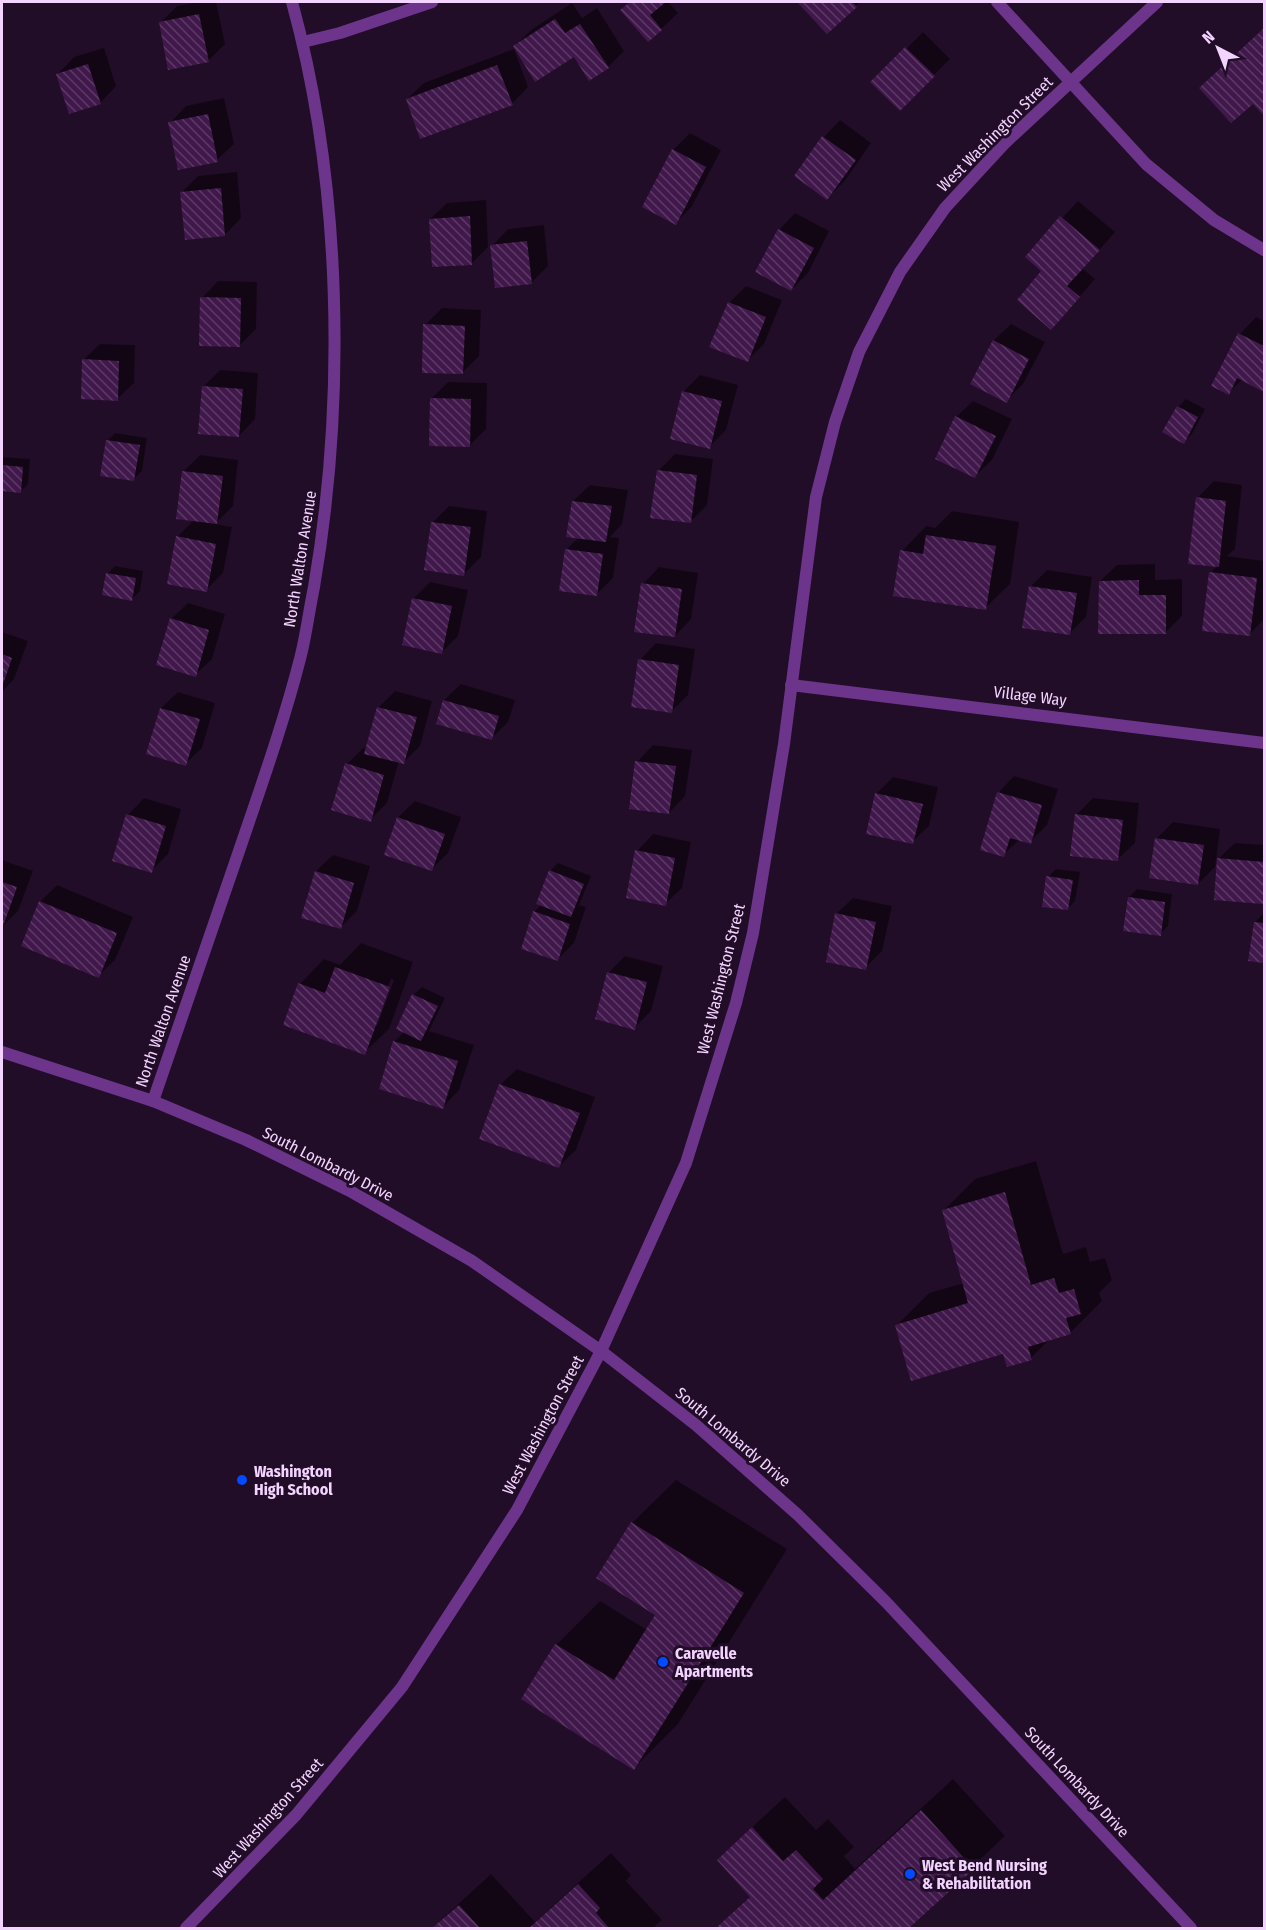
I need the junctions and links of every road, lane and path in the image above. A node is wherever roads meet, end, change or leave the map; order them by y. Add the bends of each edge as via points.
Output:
1 (292, 2) edge
2 (432, 2) edge
3 (997, 2) edge
4 (1157, 2) edge
5 (303, 42) junction
6 (1071, 81) junction
7 (1264, 250) edge
8 (791, 685) junction
9 (1264, 743) edge
10 (2, 1052) edge
11 (153, 1101) junction
12 (601, 1351) junction
13 (186, 1929) edge
14 (1191, 1929) edge

1 - 5 street, North Walton Avenue
2 - 5 street
3 - 6 street
4 - 6 street, West Washington Street
5 - 11 street, North Walton Avenue via 326,188 333,267 333,426 322,536 301,656 283,725
6 - 7 street via 1146,164 1214,220
6 - 8 street, West Washington Street via 1005,142 945,208 900,272 859,352 835,422 816,497
8 - 9 street, Village Way
8 - 12 street, West Washington Street via 753,933 736,1003 686,1163
10 - 11 street, South Lombardy Drive
11 - 12 street, South Lombardy Drive via 246,1140 350,1191 472,1261
12 - 13 street, West Washington Street via 517,1510 402,1687 296,1815
12 - 14 street, South Lombardy Drive via 696,1425 806,1522 886,1602

